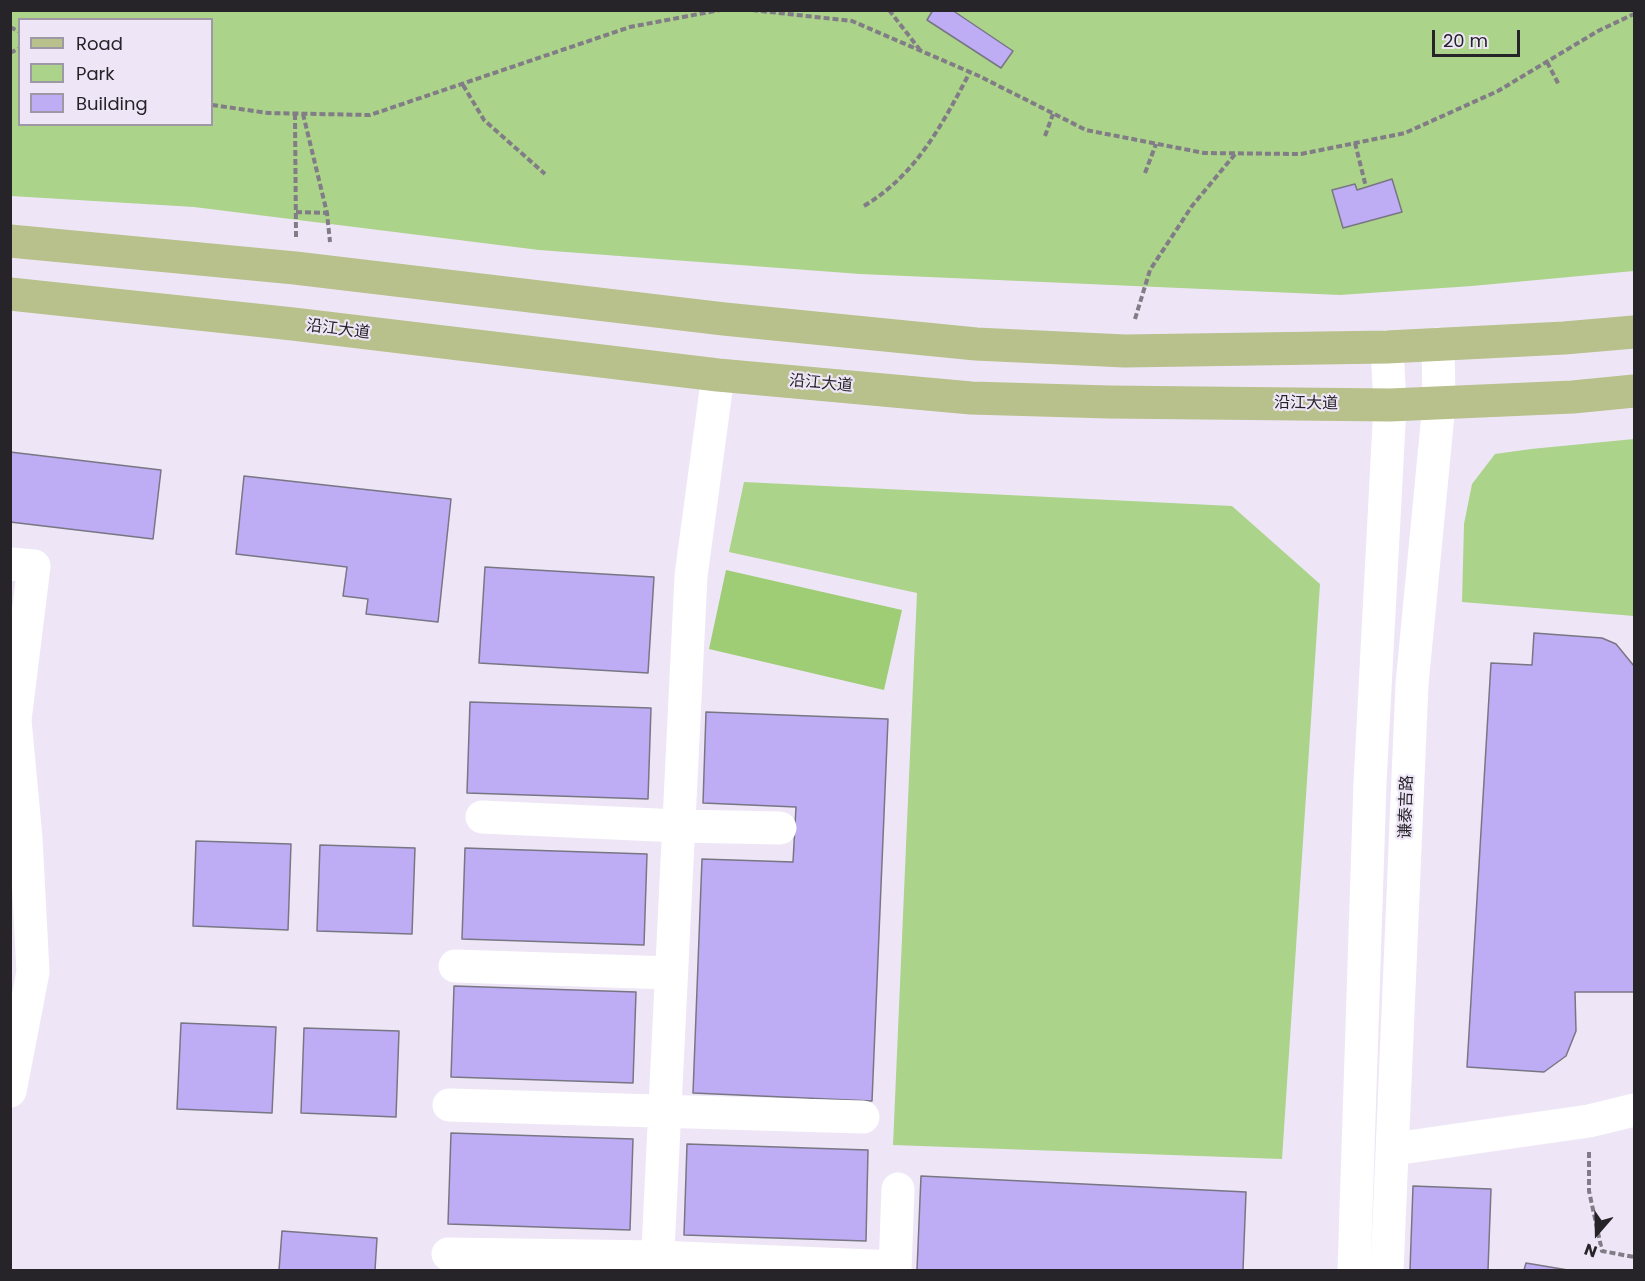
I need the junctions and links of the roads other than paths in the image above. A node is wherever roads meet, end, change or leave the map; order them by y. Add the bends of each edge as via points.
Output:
1 (10, 241) edge
2 (10, 294) edge
3 (1635, 332) edge
4 (1438, 344) junction
5 (1387, 347) junction
6 (718, 375) junction
7 (1635, 391) edge
8 (1439, 404) junction
9 (1390, 405) junction
10 (10, 564) edge
11 (482, 817) dead end
12 (679, 826) junction
13 (780, 828) dead end
14 (455, 966) dead end
15 (671, 974) junction
16 (10, 1091) edge
17 (449, 1105) dead end
18 (664, 1109) junction
19 (1635, 1110) edge
20 (864, 1117) dead end
21 (1394, 1149) junction
22 (898, 1189) dead end
23 (448, 1254) dead end
24 (657, 1264) edge
25 (895, 1269) edge
26 (1354, 1270) edge
27 (1388, 1270) edge

1 - 5 main road via 295,268 976,344 1125,351
2 - 6 main road, 沿江大道
3 - 4 main road
4 - 5 main road
4 - 8 street, 谦泰吉路
5 - 9 street
6 - 9 main road, 沿江大道 via 972,398
6 - 12 street via 692,576
7 - 8 main road, 沿江大道
8 - 9 main road, 沿江大道
8 - 21 street, 谦泰吉路 via 1412,684
9 - 26 street via 1370,783
10 - 16 street via 34,566 15,720 33,972
11 - 12 street
12 - 13 street
12 - 15 street
14 - 15 street
15 - 18 street
17 - 18 street
18 - 20 street
18 - 24 street
19 - 21 street via 1589,1121
21 - 27 street, 谦泰吉路
22 - 25 street
23 - 24 street
24 - 25 street

